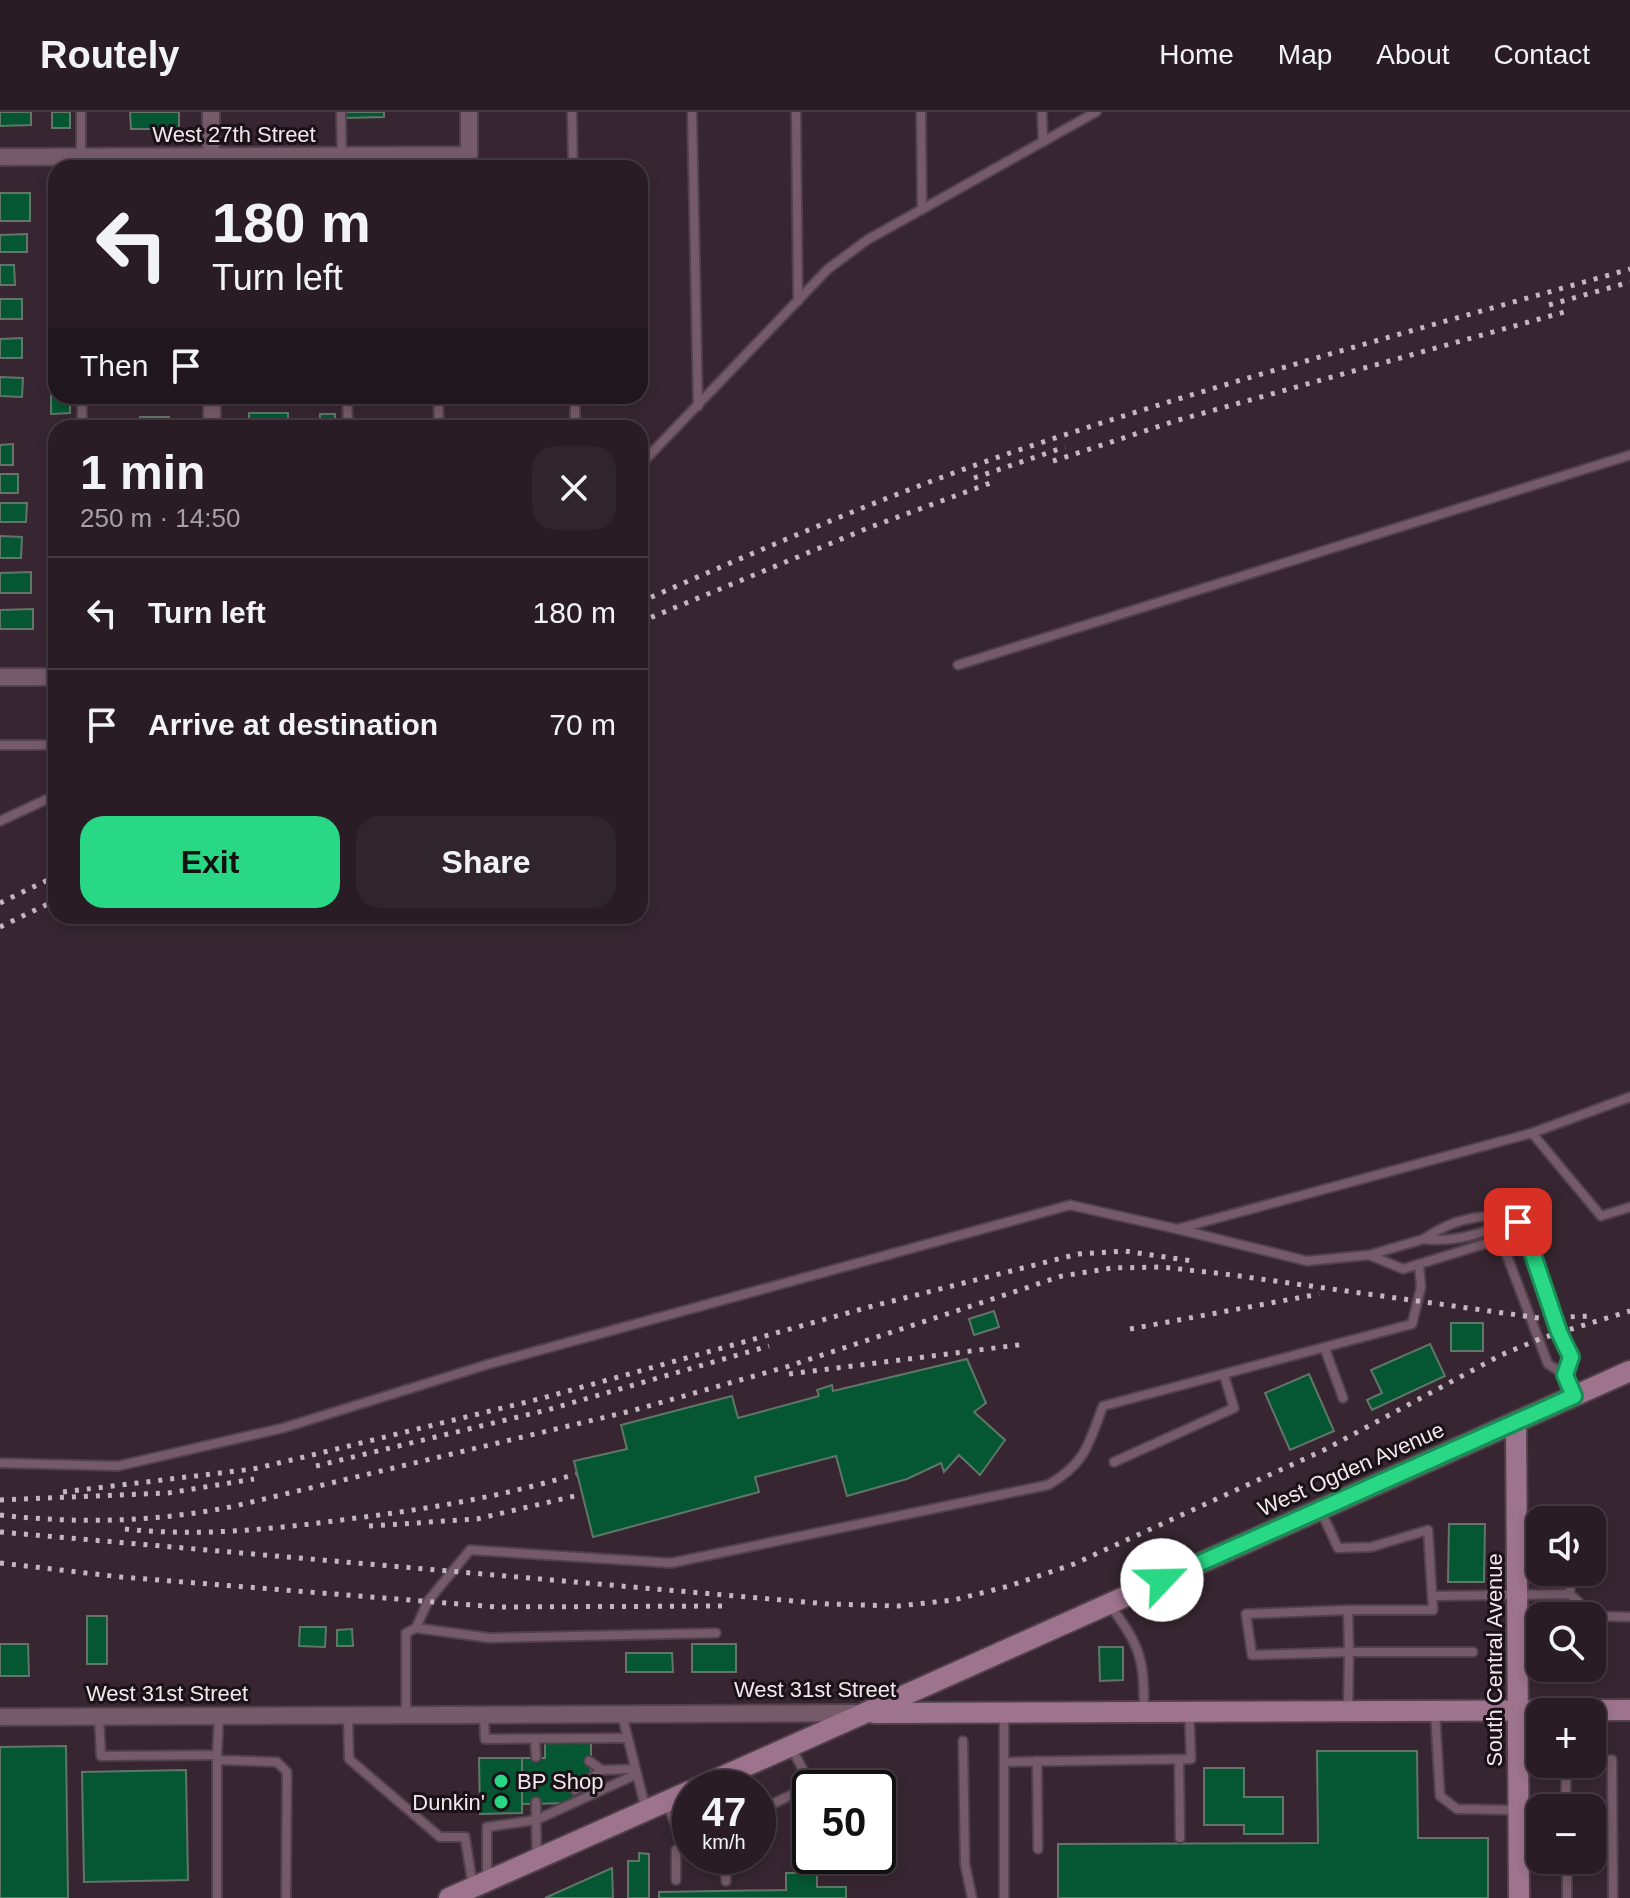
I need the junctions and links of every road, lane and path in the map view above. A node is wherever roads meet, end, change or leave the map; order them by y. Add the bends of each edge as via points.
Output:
1 (81, 112) edge
2 (211, 112) edge
3 (341, 112) edge
4 (469, 112) edge
5 (572, 112) edge
6 (692, 112) edge
7 (796, 112) edge
8 (921, 112) edge
9 (1042, 112) edge
10 (1096, 112) edge
11 (1043, 142) junction
12 (0, 157) edge
13 (49, 160) edge
14 (81, 160) edge
15 (211, 160) edge
16 (341, 160) edge
17 (378, 160) edge
18 (573, 160) edge
19 (922, 209) junction
20 (798, 301) junction
21 (698, 406) junction
22 (1630, 455) edge
23 (648, 457) edge
24 (958, 665) dead end
25 (0, 677) edge
26 (48, 677) edge
27 (0, 745) edge
28 (48, 745) edge
29 (48, 799) edge
30 (0, 821) edge
31 (1630, 1097) edge
32 (1532, 1133) junction
33 (1630, 1207) edge
34 (1177, 1229) junction
35 (1369, 1255) junction
36 (1419, 1264) junction
37 (1325, 1349) junction
38 (1630, 1371) edge
39 (1224, 1375) junction
40 (1565, 1375) junction
41 (1574, 1396) junction
42 (1343, 1398) dead end
43 (1516, 1422) junction
44 (1114, 1462) dead end
45 (0, 1463) edge
46 (1320, 1509) junction
47 (1570, 1586) edge
48 (1518, 1594) junction
49 (1570, 1594) junction
50 (1432, 1596) junction
51 (1109, 1603) junction
52 (1348, 1610) junction
53 (1630, 1617) edge
54 (416, 1628) junction
55 (716, 1633) dead end
56 (1349, 1652) junction
57 (1473, 1652) dead end
58 (1348, 1710) junction
59 (1435, 1710) junction
60 (1519, 1710) junction
61 (1630, 1710) edge
62 (1144, 1711) junction
63 (1189, 1711) junction
64 (1004, 1712) junction
65 (864, 1713) junction
66 (622, 1714) junction
67 (406, 1715) junction
68 (484, 1715) junction
69 (219, 1716) junction
70 (348, 1716) junction
71 (0, 1717) edge
72 (99, 1717) junction
73 (628, 1738) junction
74 (535, 1739) junction
75 (963, 1741) dead end
76 (791, 1746) junction
77 (536, 1757) dead end
78 (218, 1758) junction
79 (1179, 1760) junction
80 (1606, 1760) edge
81 (589, 1761) dead end
82 (1037, 1761) junction
83 (1004, 1762) junction
84 (602, 1770) junction
85 (746, 1770) edge
86 (803, 1770) edge
87 (636, 1772) junction
88 (575, 1790) dead end
89 (672, 1799) edge
90 (536, 1802) dead end
91 (666, 1802) junction
92 (647, 1811) junction
93 (672, 1814) edge
94 (1526, 1815) edge
95 (536, 1820) junction
96 (1180, 1838) dead end
97 (1038, 1849) dead end
98 (537, 1859) junction
99 (676, 1874) edge
100 (726, 1874) edge
101 (1567, 1874) edge
102 (676, 1880) dead end
103 (726, 1881) dead end
104 (467, 1892) edge
105 (217, 1898) edge
106 (286, 1898) edge
107 (972, 1898) edge
108 (1004, 1898) edge
109 (1519, 1898) edge
110 (1567, 1898) edge
111 (1613, 1898) edge

1 - 14 lane
2 - 15 street
3 - 16 lane
4 - 17 street, West 27th Street via 469,155
5 - 18 lane
6 - 21 lane
7 - 20 lane
8 - 19 lane
9 - 11 lane
10 - 11 lane
11 - 19 lane
12 - 13 street, West 27th Street
19 - 20 lane via 867,240 828,269
20 - 21 lane
21 - 23 lane
22 - 24 lane
25 - 26 street
27 - 28 lane
29 - 30 lane
31 - 32 lane
32 - 33 lane via 1601,1216
32 - 34 lane
34 - 35 lane via 1307,1261
34 - 45 lane via 1070,1205 489,1364 283,1428 118,1466
35 - 36 lane via 1403,1269
35 - 40 lane via 1424,1239 1439,1228 1496,1215 1518,1222 1571,1357
36 - 37 lane via 1421,1287 1412,1324
36 - 40 lane via 1491,1242 1504,1248 1548,1364
37 - 39 lane
37 - 42 lane
38 - 41 main road, West Ogden Avenue
39 - 44 lane via 1234,1408
39 - 54 lane via 1103,1406 1072,1471 1048,1485 671,1563 470,1550 428,1601
40 - 41 lane
41 - 43 main road, West Ogden Avenue
43 - 46 main road, West Ogden Avenue
43 - 48 main road, South Central Avenue
46 - 50 lane via 1338,1548 1371,1547 1428,1530
46 - 51 main road, West Ogden Avenue
47 - 49 lane
48 - 49 lane
48 - 50 lane
48 - 60 main road, South Central Avenue
49 - 53 lane via 1593,1616
50 - 52 lane via 1433,1610
51 - 62 lane via 1142,1658
51 - 65 main road, West Ogden Avenue
52 - 56 lane
52 - 56 lane via 1246,1614 1252,1655
54 - 55 lane via 490,1638
54 - 67 lane via 406,1633
56 - 57 lane
56 - 58 lane
58 - 59 main road, West 31st Street
58 - 63 main road, West 31st Street
59 - 60 main road, West 31st Street
59 - 94 lane via 1440,1796 1457,1809
60 - 61 main road, West 31st Street
60 - 94 main road, South Central Avenue
62 - 63 main road, West 31st Street
62 - 64 main road, West 31st Street
63 - 79 lane via 1191,1759
64 - 65 main road, West 31st Street
64 - 83 lane
65 - 66 street, West 31st Street
65 - 76 main road, West Ogden Avenue
66 - 68 street, West 31st Street
66 - 73 lane
67 - 68 street, West 31st Street
67 - 70 street, West 31st Street
68 - 74 lane via 485,1739
69 - 70 street, West 31st Street
69 - 72 street, West 31st Street
69 - 78 lane
70 - 104 lane via 349,1759 440,1837 465,1837
71 - 72 street, West 31st Street
72 - 78 lane via 101,1756
73 - 74 lane
73 - 87 lane
74 - 77 lane
75 - 107 lane via 965,1864
76 - 85 main road, West Ogden Avenue
76 - 86 lane
78 - 105 lane
78 - 106 lane via 277,1762 287,1772
79 - 82 lane
79 - 96 lane
80 - 111 lane via 1612,1760
81 - 84 lane
82 - 83 lane
82 - 97 lane
83 - 108 lane
84 - 87 lane
84 - 88 lane
87 - 92 lane
87 - 95 lane
89 - 91 main road
90 - 95 lane
91 - 92 main road
91 - 93 lane
92 - 98 main road
94 - 109 main road, South Central Avenue
95 - 98 lane
95 - 104 lane via 487,1827
98 - 104 main road
99 - 102 lane
100 - 103 lane
101 - 110 lane

